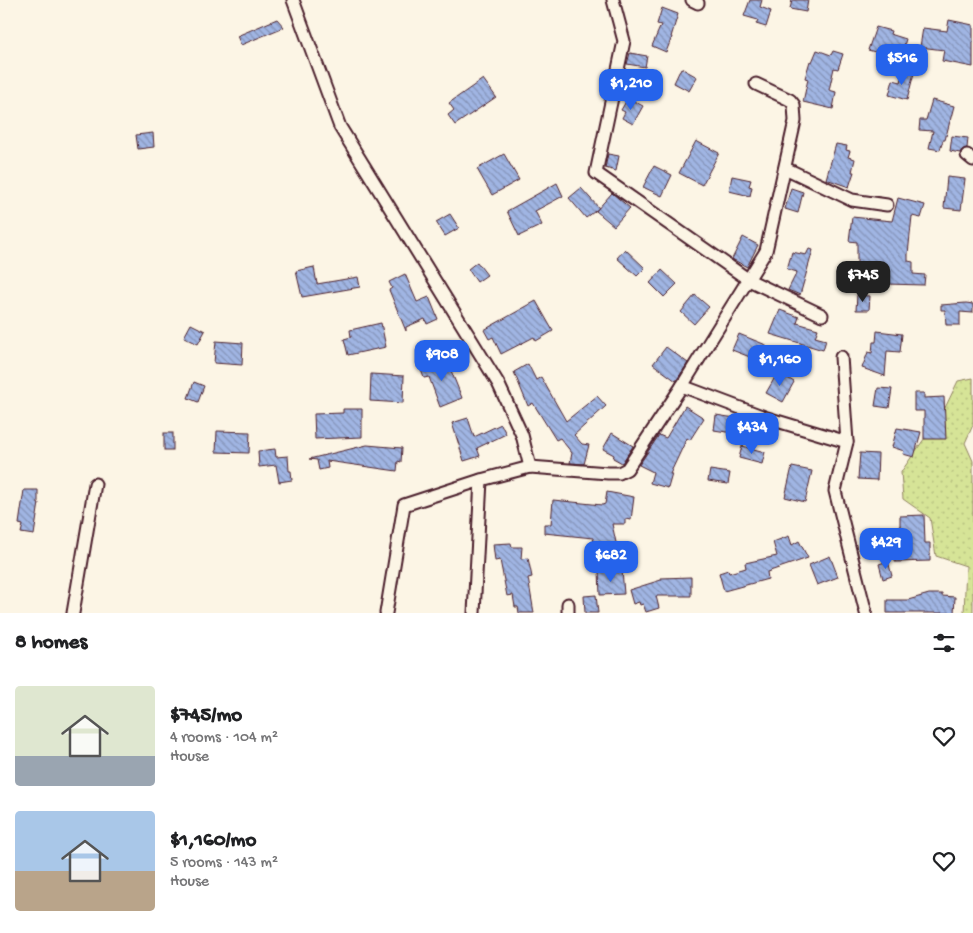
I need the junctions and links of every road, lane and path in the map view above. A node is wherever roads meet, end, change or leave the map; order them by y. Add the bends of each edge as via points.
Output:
1 (293, 0) edge
2 (613, 0) edge
3 (756, 84) dead end
4 (785, 168) junction
5 (888, 206) dead end
6 (749, 280) junction
7 (822, 315) dead end
8 (841, 357) dead end
9 (682, 386) junction
10 (847, 442) junction
11 (530, 467) junction
12 (481, 480) junction
13 (95, 484) dead end
14 (73, 613) edge
15 (386, 613) edge
16 (474, 613) edge
17 (866, 613) edge

1 - 11 street via 340,127 498,382 522,435
2 - 6 street via 624,41 596,173
3 - 4 street via 794,105 795,121
4 - 5 street via 852,200
4 - 6 street via 766,251
6 - 7 street
6 - 9 street
8 - 10 street
9 - 10 street via 767,418
9 - 11 street via 627,469 620,473
10 - 17 street via 835,491
11 - 12 street
12 - 15 street via 404,506
12 - 16 street
13 - 14 street

